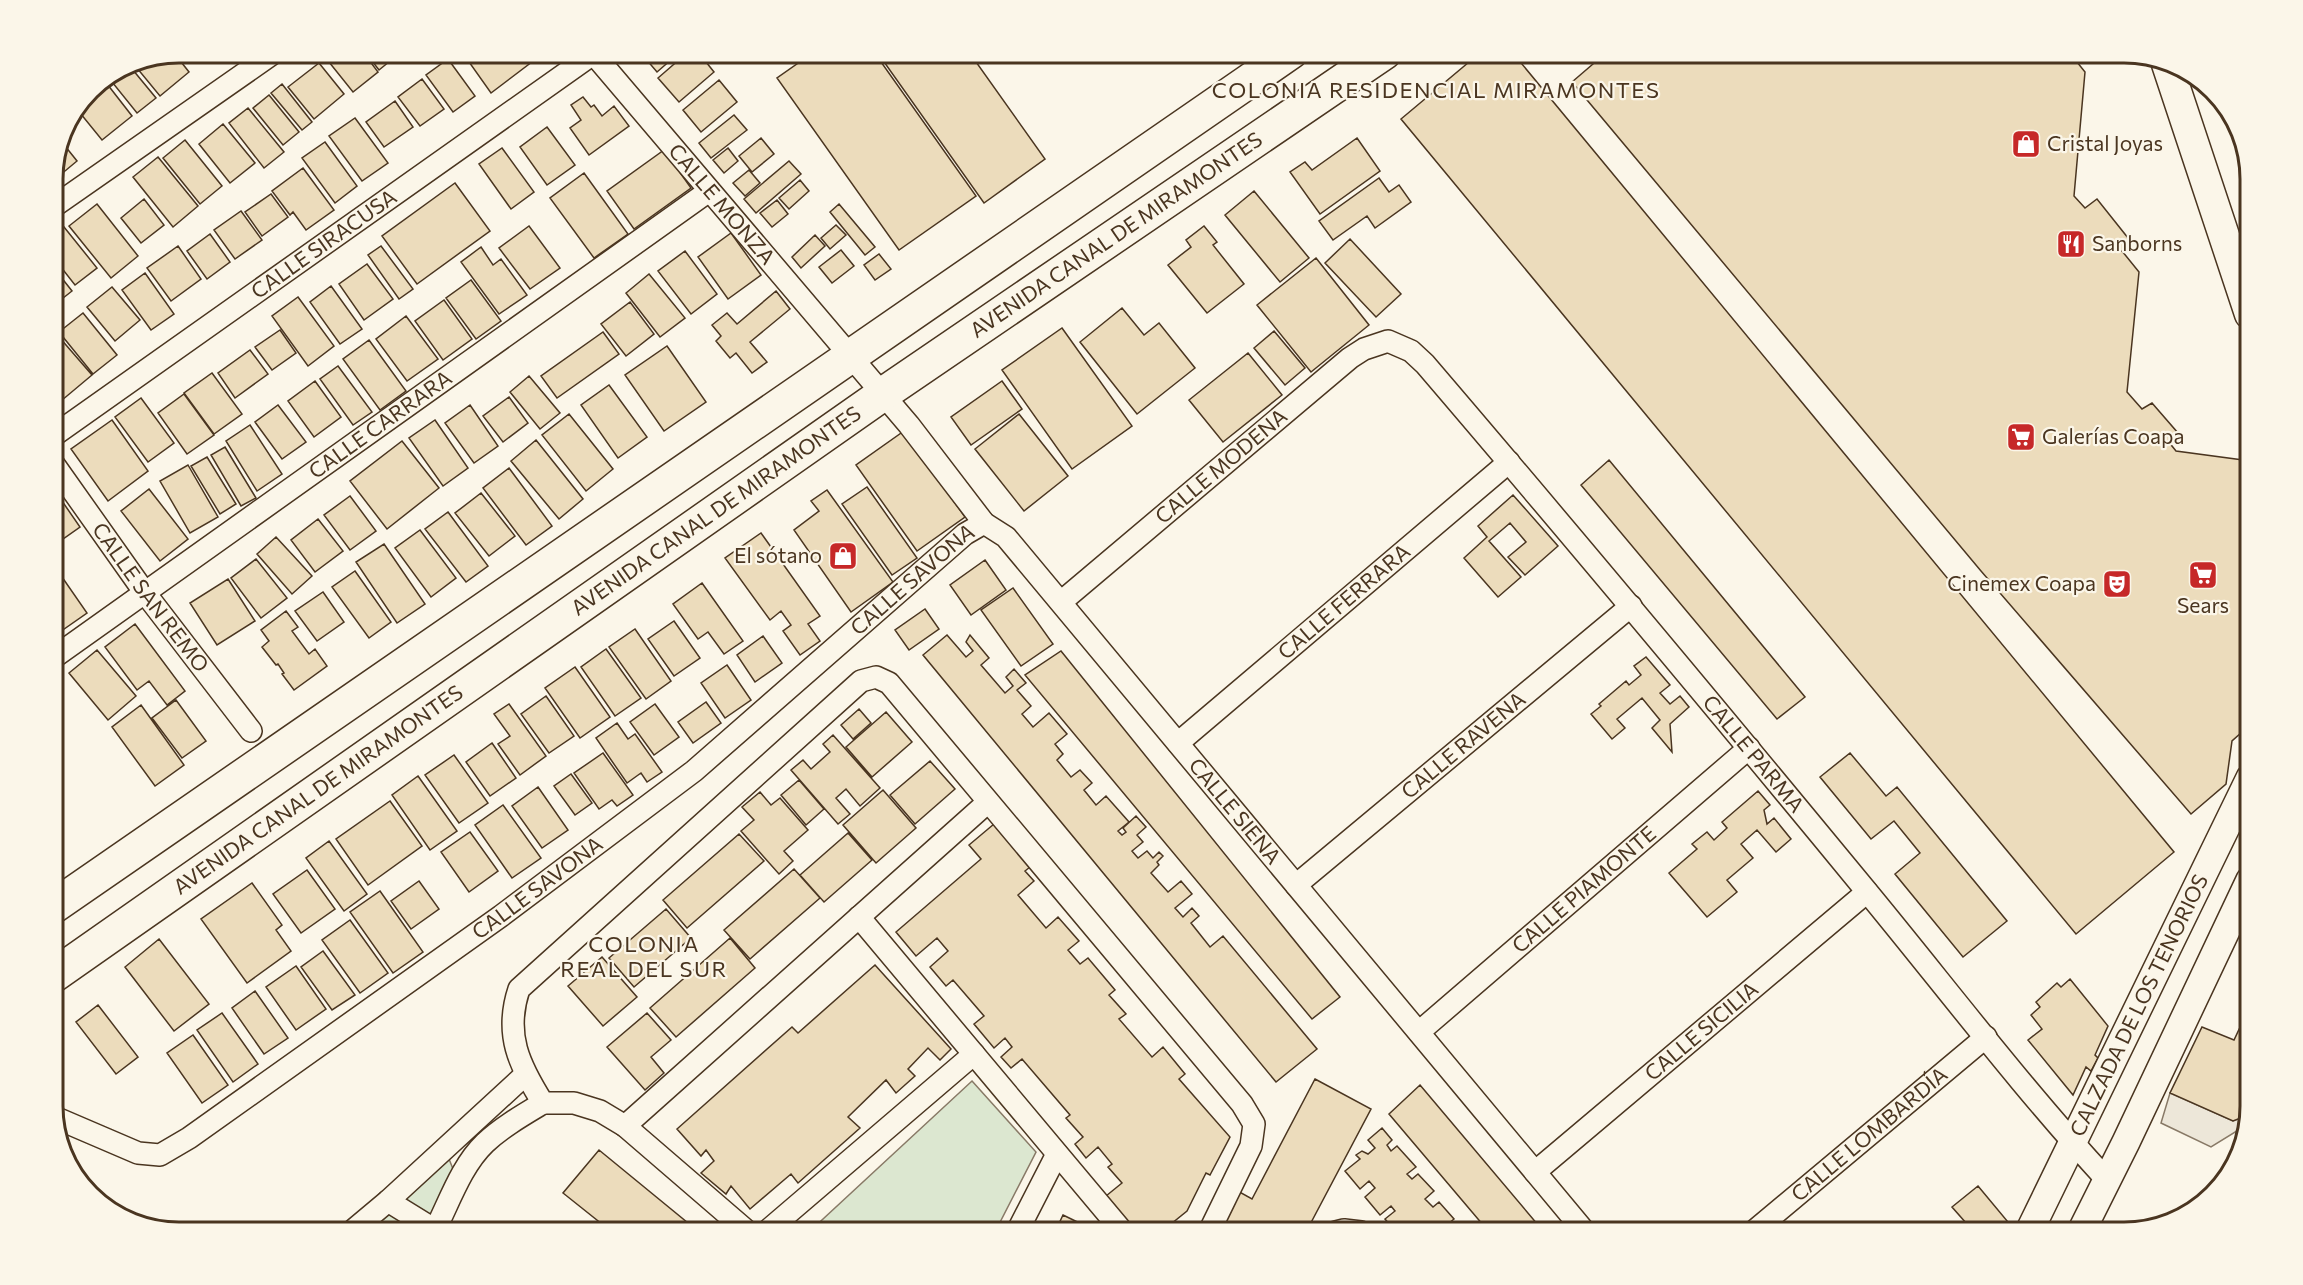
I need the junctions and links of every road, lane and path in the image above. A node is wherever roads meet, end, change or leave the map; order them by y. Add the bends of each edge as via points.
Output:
1 (259, 63) edge
2 (578, 63) edge
3 (601, 63) edge
4 (1275, 63) edge
5 (1370, 63) edge
6 (2170, 73) edge
7 (709, 190) junction
8 (63, 200) edge
9 (2240, 284) edge
10 (1388, 341) joint
11 (850, 356) junction
12 (883, 394) junction
13 (63, 429) edge
14 (1509, 462) junction
15 (63, 478) edge
16 (984, 523) junction
17 (145, 593) junction
18 (1061, 603) junction
19 (1631, 606) junction
20 (63, 651) edge
21 (251, 731) dead end
22 (1178, 743) junction
23 (1749, 748) junction
24 (2240, 798) edge
25 (988, 802) junction
26 (1296, 885) junction
27 (1867, 892) junction
28 (63, 900) edge
29 (2240, 901) edge
30 (859, 917) junction
31 (63, 969) edge
32 (1419, 1032) junction
33 (1986, 1037) junction
34 (974, 1054) junction
35 (525, 1075) junction
36 (543, 1103) junction
37 (64, 1121) edge
38 (625, 1126) junction
39 (2072, 1142) junction
40 (1057, 1154) junction
41 (1535, 1172) junction
42 (2107, 1180) junction
43 (388, 1201) junction
44 (364, 1222) edge
45 (421, 1222) edge
46 (440, 1222) edge
47 (735, 1222) edge
48 (779, 1222) edge
49 (1023, 1222) edge
50 (1115, 1222) edge
51 (1214, 1222) edge
52 (1577, 1222) edge
53 (1766, 1222) edge
54 (2042, 1222) edge
55 (2086, 1222) edge

1 - 8 street
2 - 13 street, CALLE SIRACUSA
3 - 7 street, CALLE MONZA
4 - 11 main road
5 - 12 main road, AVENIDA CANAL DE MIRAMONTES
6 - 9 main road
7 - 11 street, CALLE MONZA
7 - 17 street, CALLE CARRARA
10 - 14 street, CALLE PARMA via 1411,351 1425,364
10 - 18 street, CALLE MODENA via 1350,358
11 - 12 street, CALLE MONZA
11 - 28 main road
12 - 16 street, CALLE SIENA
12 - 31 main road, AVENIDA CANAL DE MIRAMONTES
14 - 19 street, CALLE PARMA
14 - 22 street, CALLE FERRARA
15 - 17 street, CALLE SAN REMO
16 - 18 street, CALLE SIENA via 1006,537
16 - 37 street, CALLE SAVONA via 965,534 694,771 501,916 189,1138 160,1155 138,1154
17 - 20 street, CALLE CARRARA
17 - 21 street, CALLE SAN REMO
18 - 22 street, CALLE SIENA
19 - 23 street, CALLE PARMA
19 - 26 street, CALLE RAVENA
22 - 26 street, CALLE SIENA
23 - 27 street, CALLE PARMA
23 - 32 street, CALLE PIAMONTE
24 - 39 street, CALZADA DE LOS TENORIOS
25 - 30 street
25 - 35 street via 889,683 876,677 861,681 519,989 512,1009 512,1034
25 - 51 street via 1242,1104 1254,1124 1251,1146
26 - 32 street, CALLE SIENA
27 - 33 street, CALLE PARMA
27 - 41 street, CALLE SICILIA
29 - 42 street
30 - 34 street
30 - 38 street
32 - 41 street, CALLE SIENA
33 - 39 street, CALLE PARMA
33 - 53 street, CALLE LOMBARDÍA
34 - 40 street
34 - 48 street
35 - 36 street
35 - 43 street
36 - 38 street via 574,1103 600,1111
36 - 46 street via 484,1144 468,1165
38 - 47 street
39 - 42 street, CALLE PARMA
39 - 54 street, CALZADA DE LOS TENORIOS
40 - 49 street
40 - 50 street
41 - 52 street, CALLE SIENA
42 - 55 street
43 - 44 street
43 - 45 street

